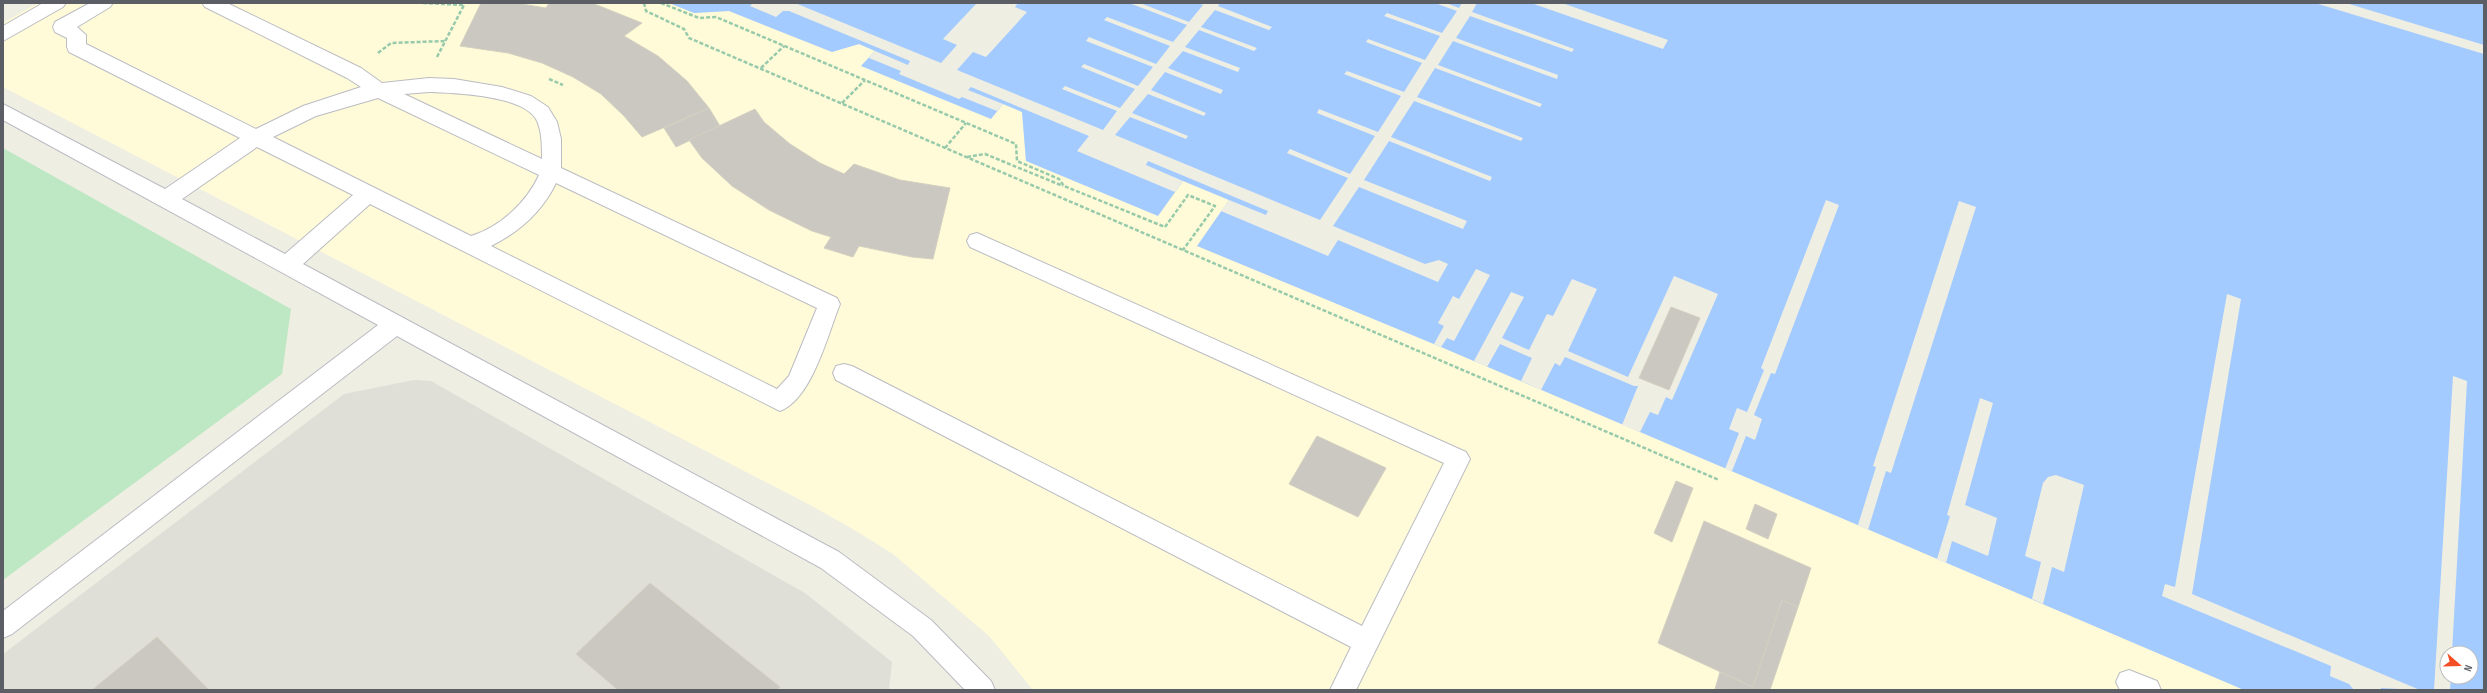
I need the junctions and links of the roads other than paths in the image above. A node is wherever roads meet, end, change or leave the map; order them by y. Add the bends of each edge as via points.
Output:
1 (56, 3) edge
2 (104, 3) edge
3 (211, 3) edge
4 (3, 34) edge
5 (379, 90) junction
6 (3, 111) edge
7 (257, 138) junction
8 (550, 171) junction
9 (368, 194) junction
10 (165, 200) junction
11 (977, 241) dead end
12 (470, 245) junction
13 (286, 266) junction
14 (395, 325) junction
15 (844, 373) dead end
16 (3, 626) edge
17 (1367, 642) junction
18 (982, 690) edge
19 (1343, 690) edge

1 - 4 street
2 - 7 street via 62,27 77,35 76,46
3 - 5 street via 354,72
5 - 7 street via 319,108 287,121
5 - 8 street
5 - 8 street via 436,84 470,88 522,100 539,110 547,122 552,152
6 - 10 street
7 - 9 street
7 - 10 street
8 - 12 street via 545,185 520,216 498,234
8 - 12 street via 829,304 798,382 780,401
9 - 12 street
9 - 13 street
10 - 13 street
11 - 17 street via 1458,459
13 - 14 street
14 - 16 street
14 - 18 street via 830,560 922,628
15 - 17 street
17 - 19 street

